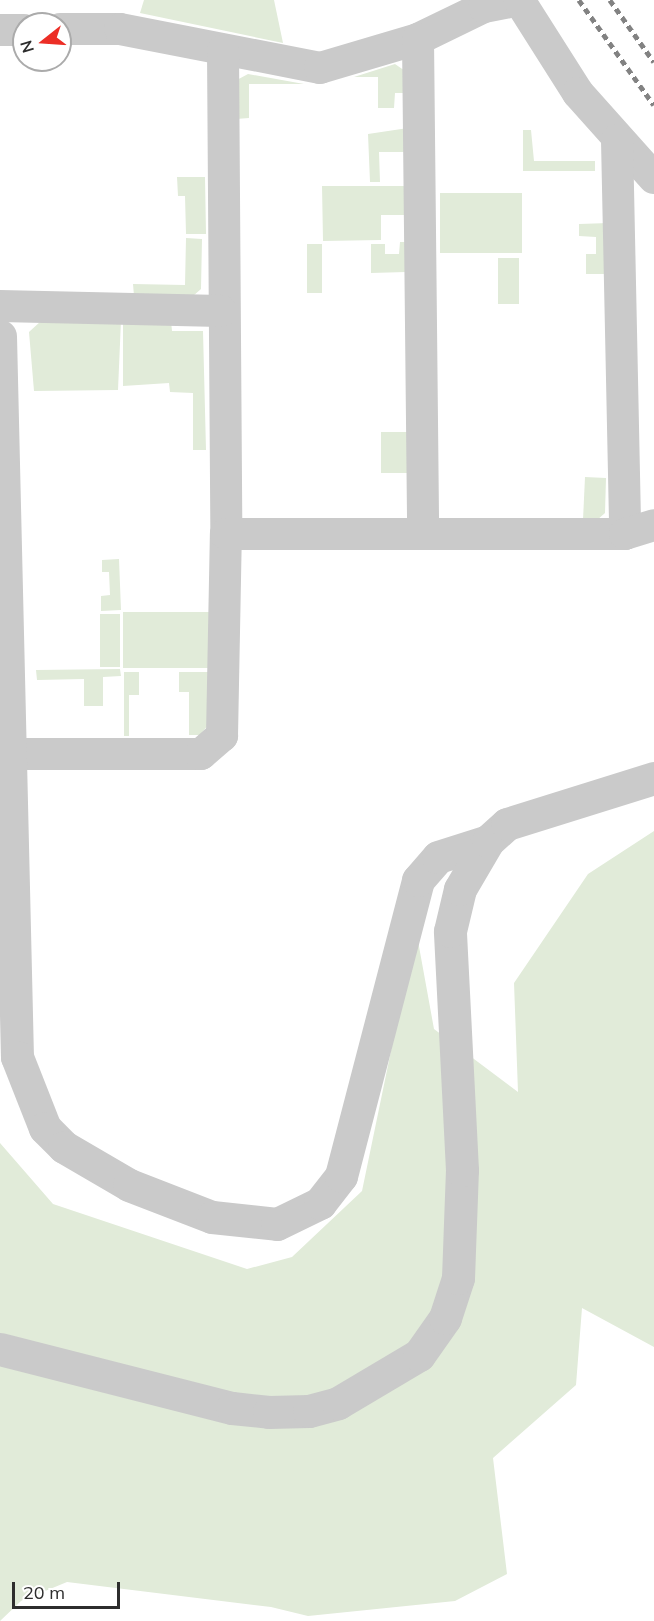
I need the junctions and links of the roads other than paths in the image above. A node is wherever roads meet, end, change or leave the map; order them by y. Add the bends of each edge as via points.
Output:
1 (519, 0) edge
2 (72, 29) edge
3 (418, 39) junction
4 (223, 51) junction
5 (617, 140) junction
6 (654, 178) edge
7 (0, 306) edge
8 (220, 311) junction
9 (0, 336) edge
10 (3, 510) edge
11 (640, 530) edge
12 (423, 533) junction
13 (226, 534) junction
14 (8, 754) junction
15 (654, 778) edge
16 (488, 841) junction
17 (7, 1001) edge
18 (0, 1349) edge

1 - 3 street via 484,7
1 - 5 street via 578,93
2 - 4 street via 120,29
3 - 4 street via 320,68
3 - 12 street
4 - 8 street
5 - 6 street
5 - 11 street
7 - 8 street
8 - 13 street
9 - 10 street
10 - 14 street
11 - 12 street
12 - 13 street
13 - 14 street via 222,736 201,754
14 - 17 street
15 - 16 street via 507,824
16 - 17 street via 438,857 418,880 341,1176 320,1203 295,1219 260,1224 212,1217 129,1185 64,1147 45,1128 27,1089
16 - 18 street via 460,888 450,931 462,1170 458,1278 445,1318 418,1355 338,1403 309,1411 269,1412 232,1408

